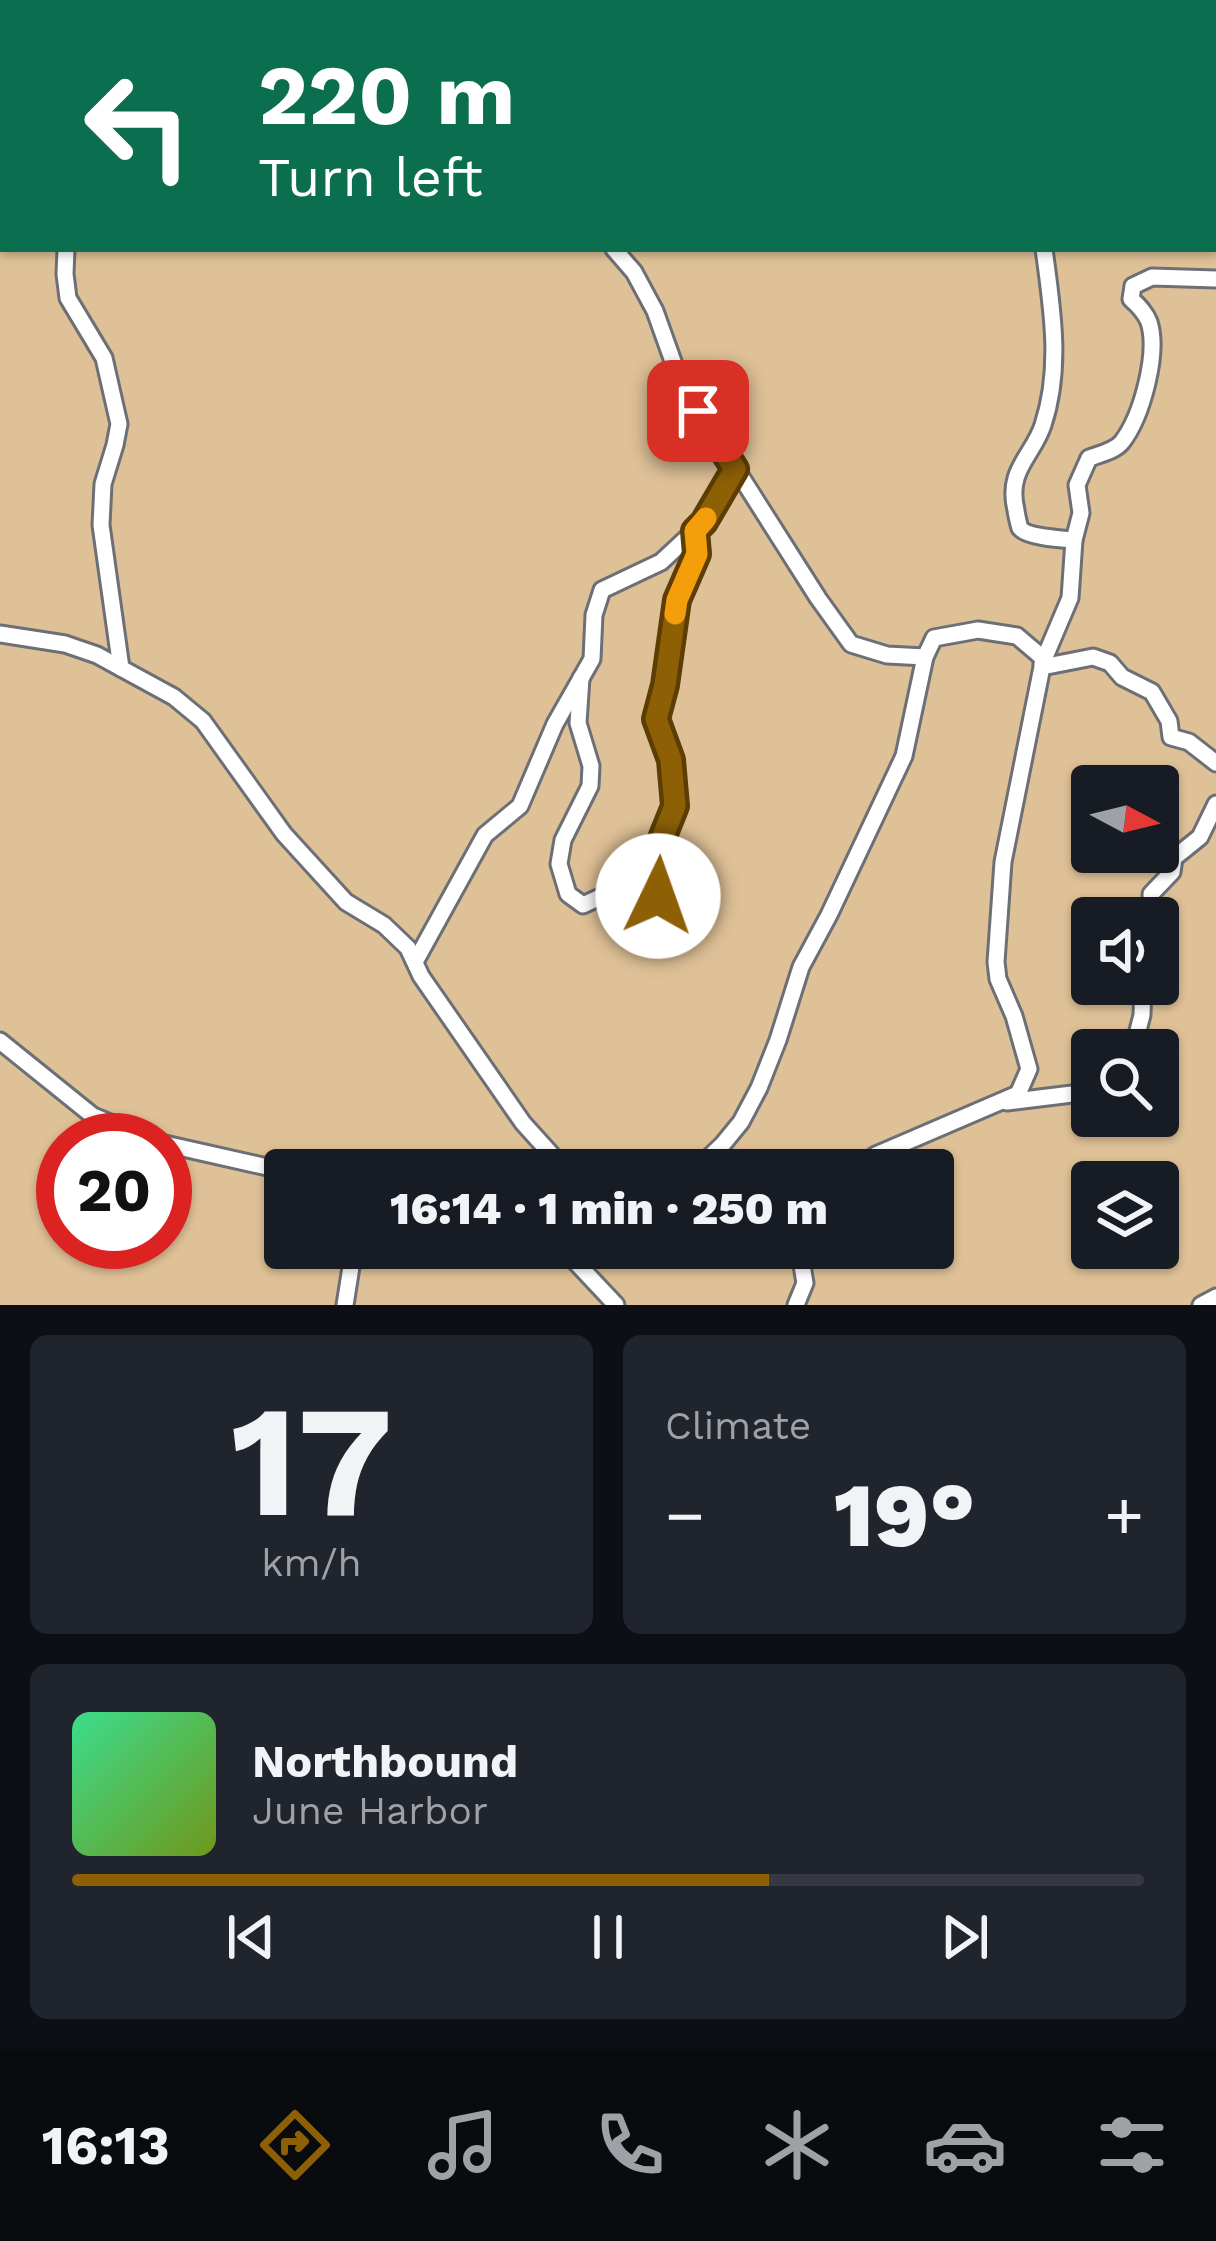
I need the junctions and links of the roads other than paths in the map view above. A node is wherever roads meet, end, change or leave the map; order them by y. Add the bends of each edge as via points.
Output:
1 (66, 252) edge
2 (617, 252) edge
3 (1044, 252) edge
4 (1216, 279) edge
5 (735, 469) junction
6 (695, 531) junction
7 (1074, 540) junction
8 (0, 634) edge
9 (925, 657) junction
10 (1043, 663) junction
11 (121, 668) junction
12 (581, 678) junction
13 (1216, 763) edge
14 (1216, 804) edge
15 (1208, 836) edge
16 (1151, 897) edge
17 (415, 962) junction
18 (0, 1041) edge
19 (1071, 1094) edge
20 (995, 1104) junction
21 (89, 1113) edge
22 (542, 1149) edge
23 (718, 1149) edge
24 (890, 1149) edge
25 (192, 1150) edge
26 (264, 1167) edge
27 (351, 1269) edge
28 (582, 1269) edge
29 (803, 1269) edge
30 (1216, 1297) edge
31 (345, 1305) edge
32 (616, 1305) edge
33 (796, 1305) edge
34 (1201, 1305) edge

1 - 11 street via 68,298 104,358 118,424 101,525
2 - 5 street via 655,311 680,381
3 - 7 street via 1051,400 1012,496 1026,533
4 - 7 street via 1152,277 1133,286 1132,299 1150,324 1148,380 1120,446 1089,458 1077,485
5 - 6 street
5 - 9 street via 851,644
6 - 12 street via 661,562 602,590 592,659
6 - 12 street via 697,554 677,600 656,719 675,806 659,846 668,884 658,896 614,890 583,905 568,894 562,840 590,786 578,723
7 - 10 street via 1070,598
8 - 11 street via 65,644
9 - 10 street via 934,638 978,630 1017,636
9 - 23 street via 904,756 801,967 759,1088
10 - 13 street via 1110,663 1152,692 1171,737
10 - 20 street via 1003,862 996,962 1029,1069 1018,1094
11 - 17 street via 203,721 284,834
12 - 17 street via 520,806 485,835
14 - 15 street
15 - 16 street via 1174,858
17 - 22 street
18 - 21 street
19 - 20 street
20 - 24 street
25 - 26 street
27 - 31 street
28 - 32 street
29 - 33 street
30 - 34 street

